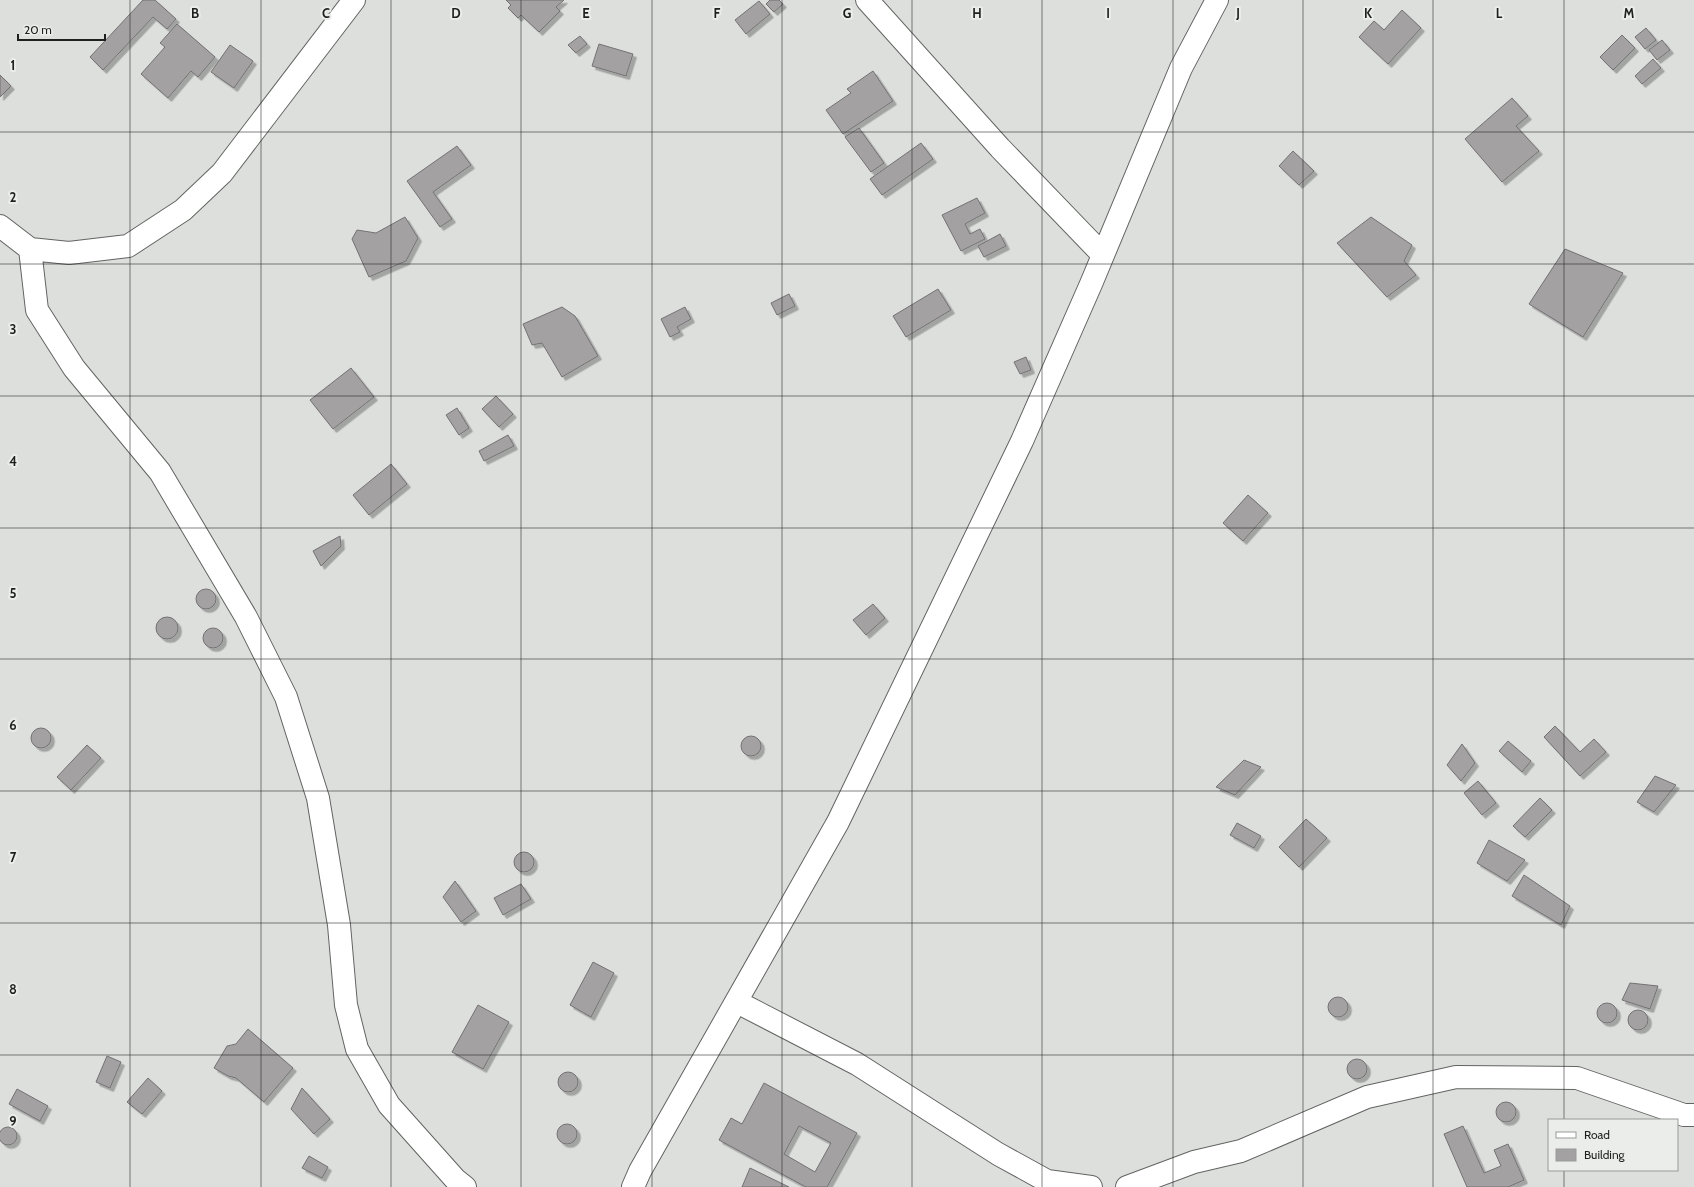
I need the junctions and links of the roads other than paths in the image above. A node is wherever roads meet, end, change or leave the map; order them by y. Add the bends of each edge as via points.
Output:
1 (354, 0) edge
2 (867, 0) edge
3 (1217, 0) edge
4 (0, 226) edge
5 (30, 249) junction
6 (1103, 255) junction
7 (737, 1002) junction
8 (1694, 1115) edge
9 (465, 1187) edge
10 (633, 1187) edge
11 (1091, 1187) edge
12 (1127, 1187) edge

1 - 5 street via 222,174 183,210 128,246 69,253
2 - 6 street via 1000,148
3 - 6 street via 1181,68
4 - 5 street
5 - 9 street via 38,310 74,368 160,472 246,617 286,697 318,798 339,926 346,1005 357,1049 389,1105
6 - 7 street via 1022,441 842,815
7 - 10 street
7 - 11 street via 856,1064 998,1154 1047,1181
8 - 12 street via 1684,1115 1577,1078 1456,1077 1367,1098 1241,1151 1194,1162

